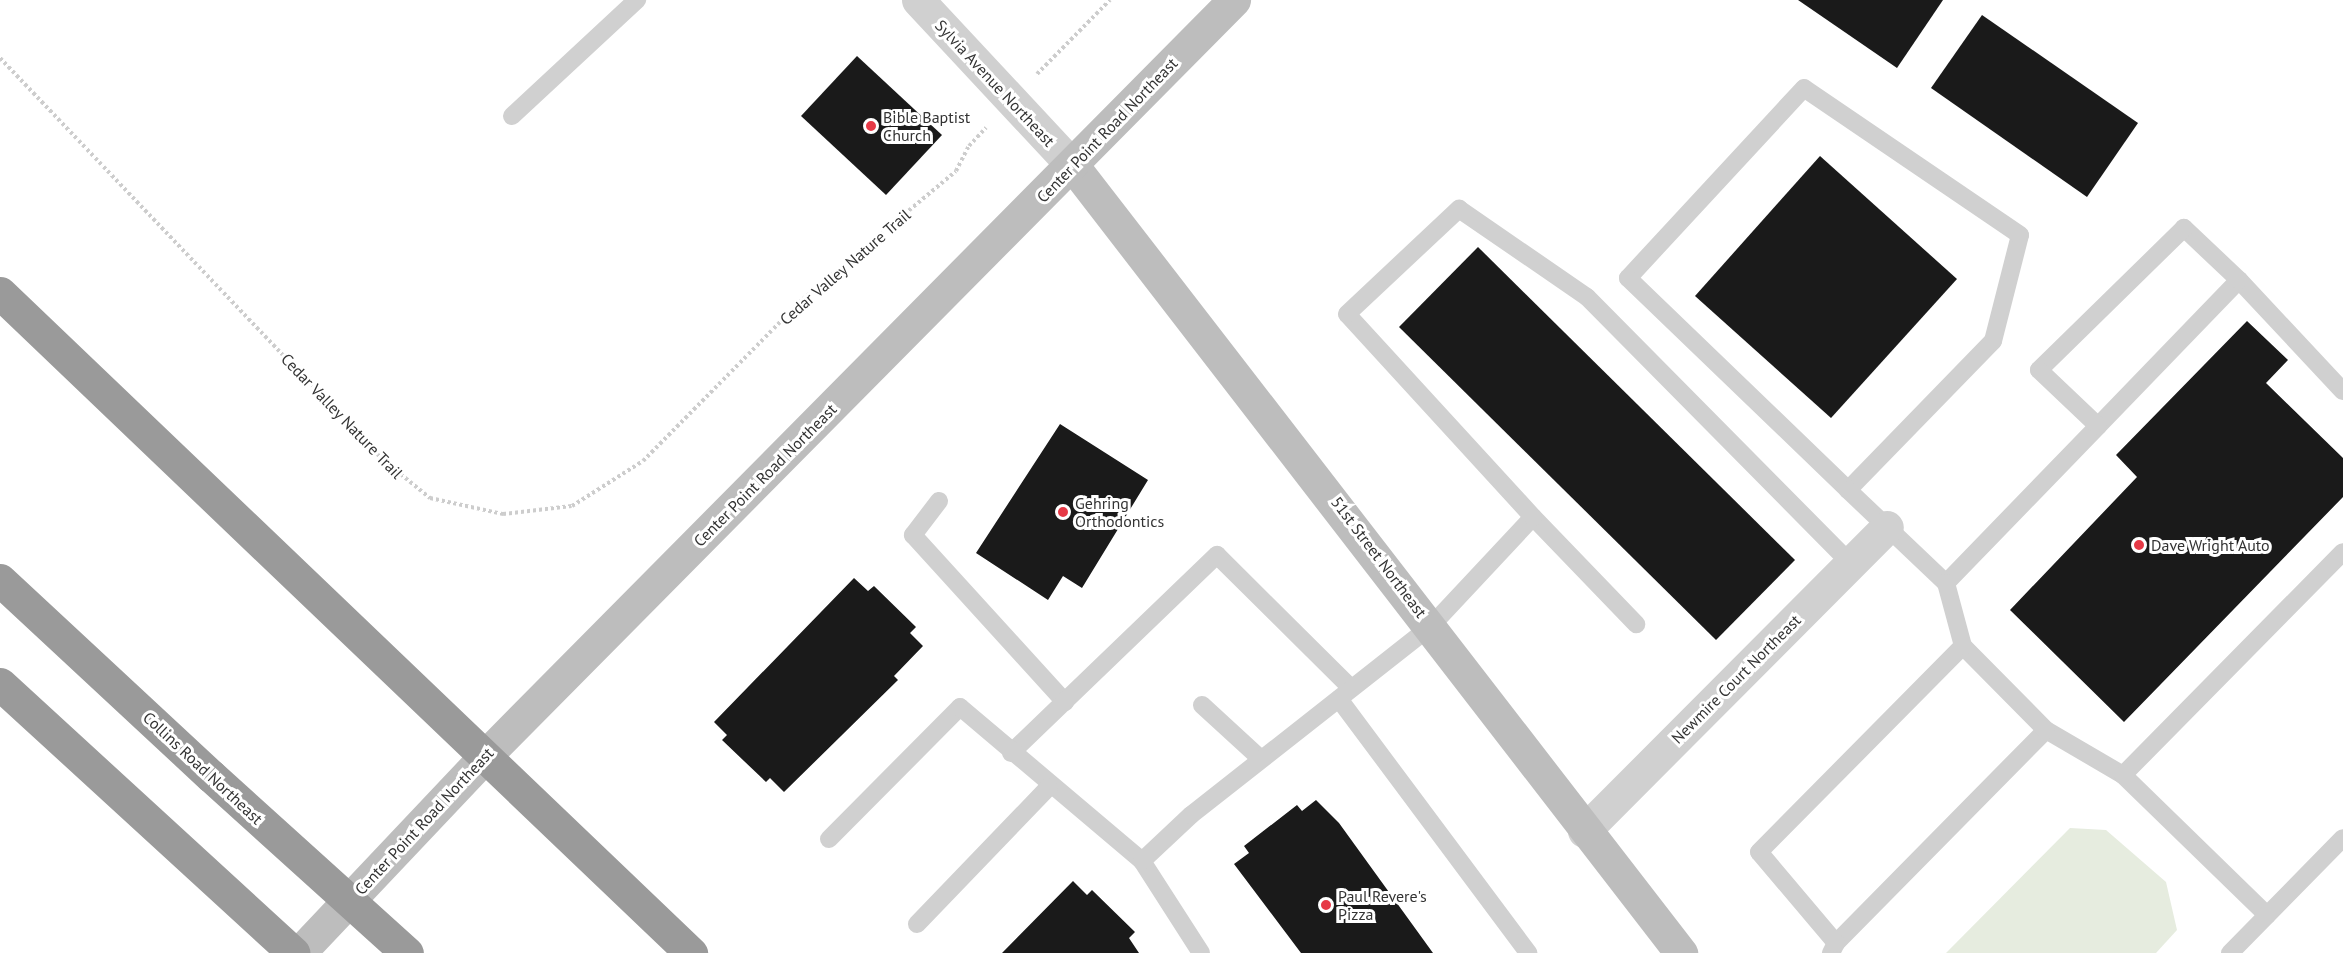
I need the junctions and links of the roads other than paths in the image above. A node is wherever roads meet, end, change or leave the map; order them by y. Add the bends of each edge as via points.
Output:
1 (637, 0) edge
2 (918, 0) edge
3 (1234, 0) edge
4 (512, 116) dead end
5 (1073, 166) junction
6 (2239, 280) junction
7 (0, 293) edge
8 (2343, 391) edge
9 (2098, 426) junction
10 (1848, 490) junction
11 (939, 501) dead end
12 (1533, 517) junction
13 (1887, 526) junction
14 (2343, 552) edge
15 (1850, 563) junction
16 (0, 580) edge
17 (1946, 583) junction
18 (1636, 624) dead end
19 (1431, 626) junction
20 (1963, 646) junction
21 (0, 684) edge
22 (1345, 693) junction
23 (1065, 702) junction
24 (1202, 705) dead end
25 (2046, 730) junction
26 (1011, 753) junction
27 (486, 755) junction
28 (1261, 759) junction
29 (2123, 775) junction
30 (1049, 787) junction
31 (1584, 831) junction
32 (829, 838) dead end
33 (2343, 838) edge
34 (1142, 861) junction
35 (2267, 915) junction
36 (917, 924) dead end
37 (1834, 948) edge
38 (294, 953) edge
39 (300, 953) edge
40 (407, 953) edge
41 (691, 953) edge
42 (1201, 953) edge
43 (1528, 953) edge
44 (1680, 953) edge
45 (2230, 953) edge

1 - 4 lane
2 - 5 street, Sylvia Avenue Northeast
3 - 5 main road, Center Point Road Northeast
5 - 19 main road, 51st Street Northeast
5 - 27 main road, Center Point Road Northeast
6 - 8 lane
6 - 9 lane
6 - 9 lane via 2184,228 2039,370
7 - 27 highway
9 - 17 lane
10 - 10 lane via 1628,278 1804,88 2020,235 1993,341
10 - 13 lane
11 - 23 lane via 913,535
12 - 15 lane via 1347,314 1459,208 1587,297
12 - 18 lane
12 - 19 lane
13 - 15 street, Newmire Court Northeast
13 - 17 lane
14 - 29 lane
15 - 31 street, Newmire Court Northeast
16 - 40 highway, Collins Road Northeast, bridge
17 - 20 lane
19 - 22 lane
19 - 31 main road, 51st Street Northeast
20 - 25 lane
20 - 37 lane via 1759,852
21 - 38 highway
22 - 23 lane via 1217,555
22 - 28 lane
22 - 43 lane
23 - 26 lane
24 - 28 lane
25 - 29 lane
25 - 37 lane
26 - 30 lane
26 - 32 lane via 960,707
27 - 39 main road, Center Point Road Northeast
27 - 41 highway
28 - 34 lane
29 - 35 lane
30 - 34 lane
30 - 36 lane
31 - 44 main road, 51st Street Northeast
33 - 35 lane
34 - 42 lane
35 - 45 lane

